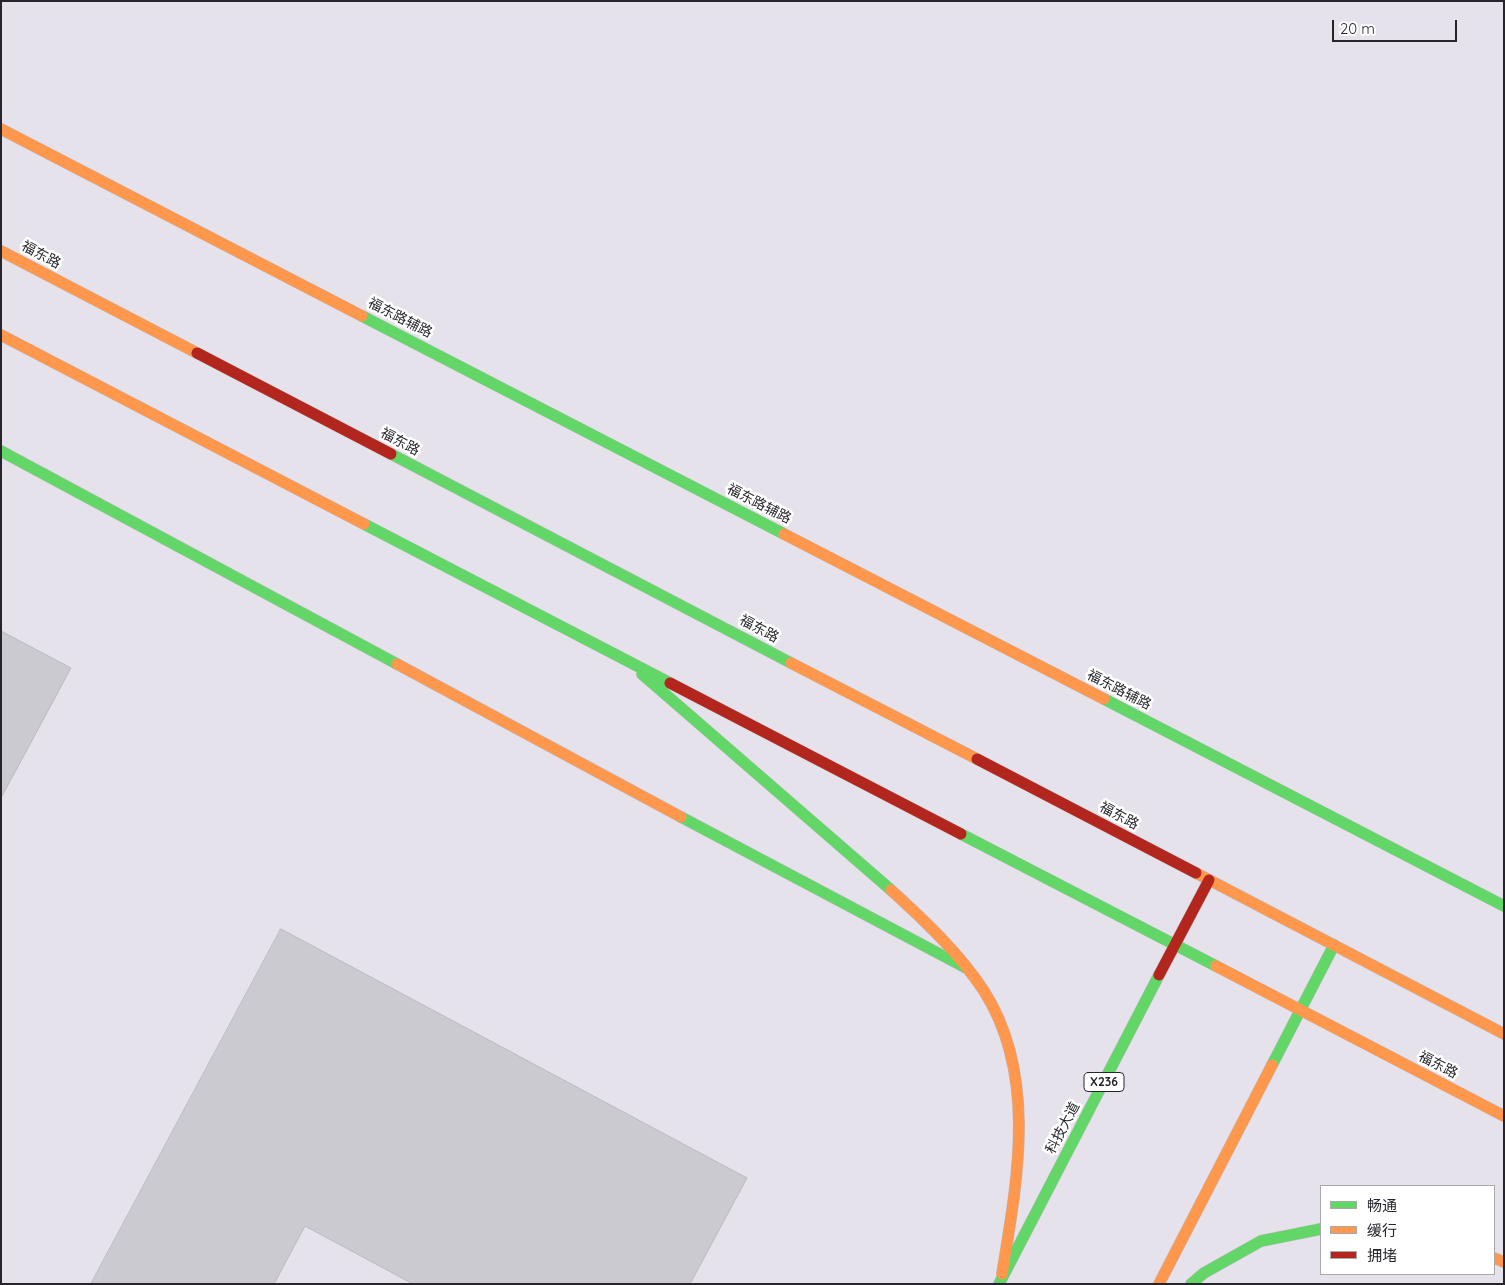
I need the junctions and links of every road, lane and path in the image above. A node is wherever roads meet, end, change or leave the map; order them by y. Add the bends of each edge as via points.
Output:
1 (1, 129) edge
2 (1, 251) edge
3 (1, 335) edge
4 (1, 451) edge
5 (624, 658) junction
6 (1209, 880) junction
7 (1504, 906) edge
8 (1176, 945) junction
9 (1334, 945) junction
10 (968, 969) junction
11 (1300, 1010) junction
12 (1504, 1034) edge
13 (1504, 1116) edge
14 (1320, 1229) edge
15 (1000, 1281) edge
16 (1159, 1284) edge
17 (1191, 1284) edge

1 - 7 main road, 福东路辅路
2 - 6 main road, 福东路
3 - 5 main road, 福东路
4 - 10 main road
5 - 8 main road, 福东路
5 - 10 main road via 874,876 941,938
6 - 8 main road, 科技大道 / X236
6 - 9 main road, 福东路
8 - 11 main road, 福东路
8 - 15 main road, 科技大道 / X236
9 - 11 main road
9 - 12 main road, 福东路
10 - 15 main road via 985,994 1001,1031 1014,1071 1016,1090 1017,1177
11 - 13 main road, 福东路
11 - 16 main road
14 - 17 main road via 1261,1241 1204,1273

